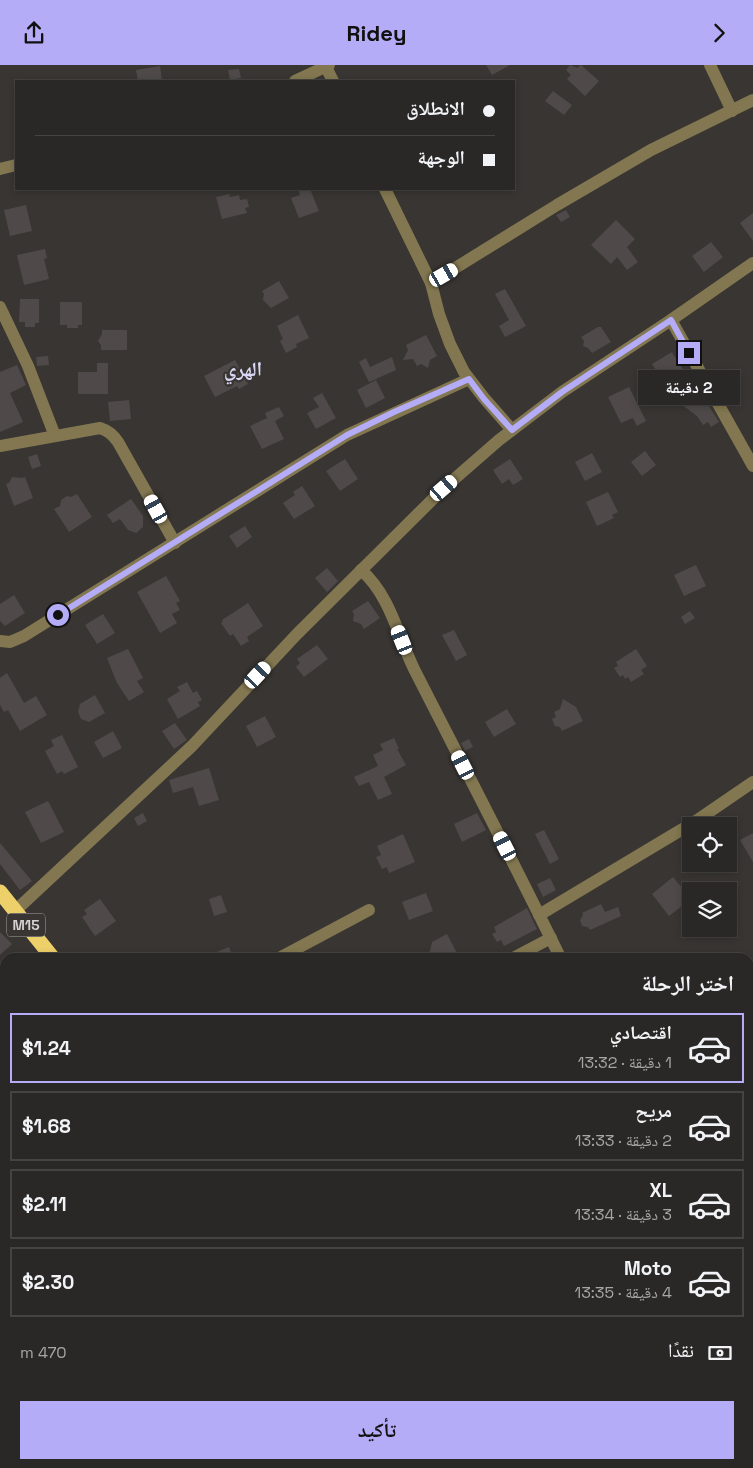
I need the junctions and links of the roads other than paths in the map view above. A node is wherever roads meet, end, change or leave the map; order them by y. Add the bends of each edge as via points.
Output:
1 (710, 65) edge
2 (327, 66) edge
3 (297, 80) edge
4 (333, 80) edge
5 (753, 100) edge
6 (732, 111) junction
7 (15, 165) edge
8 (0, 169) edge
9 (385, 190) edge
10 (753, 263) edge
11 (430, 283) junction
12 (0, 307) edge
13 (671, 320) junction
14 (469, 379) junction
15 (512, 430) junction
16 (55, 436) junction
17 (0, 446) edge
18 (753, 466) edge
19 (175, 543) junction
20 (361, 570) junction
21 (0, 641) edge
22 (753, 782) edge
23 (0, 892) edge
24 (369, 910) dead end
25 (15, 911) junction
26 (539, 915) junction
27 (551, 939) junction
28 (49, 953) edge
29 (288, 953) edge
30 (523, 953) edge
31 (558, 953) edge

1 - 6 street
2 - 3 street
2 - 4 street
5 - 6 street
6 - 11 street via 650,150
7 - 8 street
9 - 11 street
10 - 13 street
11 - 14 street via 450,344
12 - 16 street via 28,366
13 - 15 street via 562,392
13 - 18 street
14 - 15 street
14 - 19 street via 347,435
15 - 20 street via 444,488
16 - 17 street
16 - 19 street via 100,428 111,433
19 - 21 street via 24,636 10,642
20 - 25 street via 192,745
20 - 26 street via 378,588 388,606 413,666
22 - 26 street via 696,821
23 - 25 highway, M15
24 - 29 street
25 - 28 highway, M15
26 - 27 street
27 - 30 street
27 - 31 street

